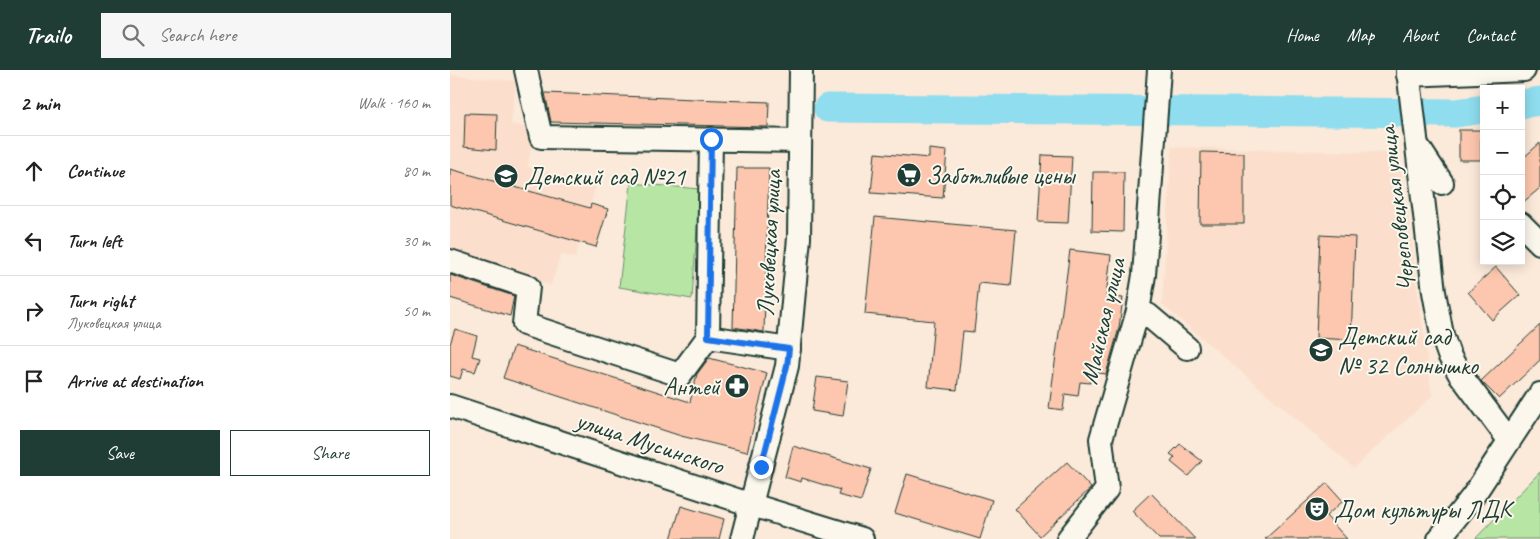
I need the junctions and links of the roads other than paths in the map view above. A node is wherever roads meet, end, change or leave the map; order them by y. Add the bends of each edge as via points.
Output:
1 (526, 70) edge
2 (801, 70) edge
3 (1524, 70) edge
4 (1408, 73) edge
5 (1159, 78) edge
6 (711, 139) junction
7 (800, 140) junction
8 (1416, 143) junction
9 (1442, 183) dead end
10 (1525, 228) edge
11 (1540, 243) edge
12 (450, 261) edge
13 (1138, 311) junction
14 (708, 337) junction
15 (1187, 348) dead end
16 (789, 349) junction
17 (1540, 394) edge
18 (450, 406) edge
19 (1509, 440) junction
20 (752, 505) junction
21 (742, 539) edge
22 (862, 539) edge
23 (1068, 539) edge
24 (1439, 539) edge

1 - 6 street via 541,137
2 - 7 street, Луковецкая улица
3 - 4 street
4 - 8 street, Череповецкая улица
5 - 13 street, Майская улица via 1144,275
6 - 7 street
6 - 14 street
7 - 16 street, Луковецкая улица via 799,238
8 - 9 street
8 - 19 street, Череповецкая улица via 1442,335 1459,373
10 - 11 street
12 - 14 street via 528,286 524,324 680,375
13 - 15 street via 1148,315
13 - 23 street, Майская улица via 1101,439 1107,489
14 - 16 street
16 - 20 street, Луковецкая улица
17 - 19 street
18 - 20 street, улица Мусинского
19 - 24 street via 1473,496
20 - 21 street, Луковецкая улица
20 - 22 street, улица Мусинского

